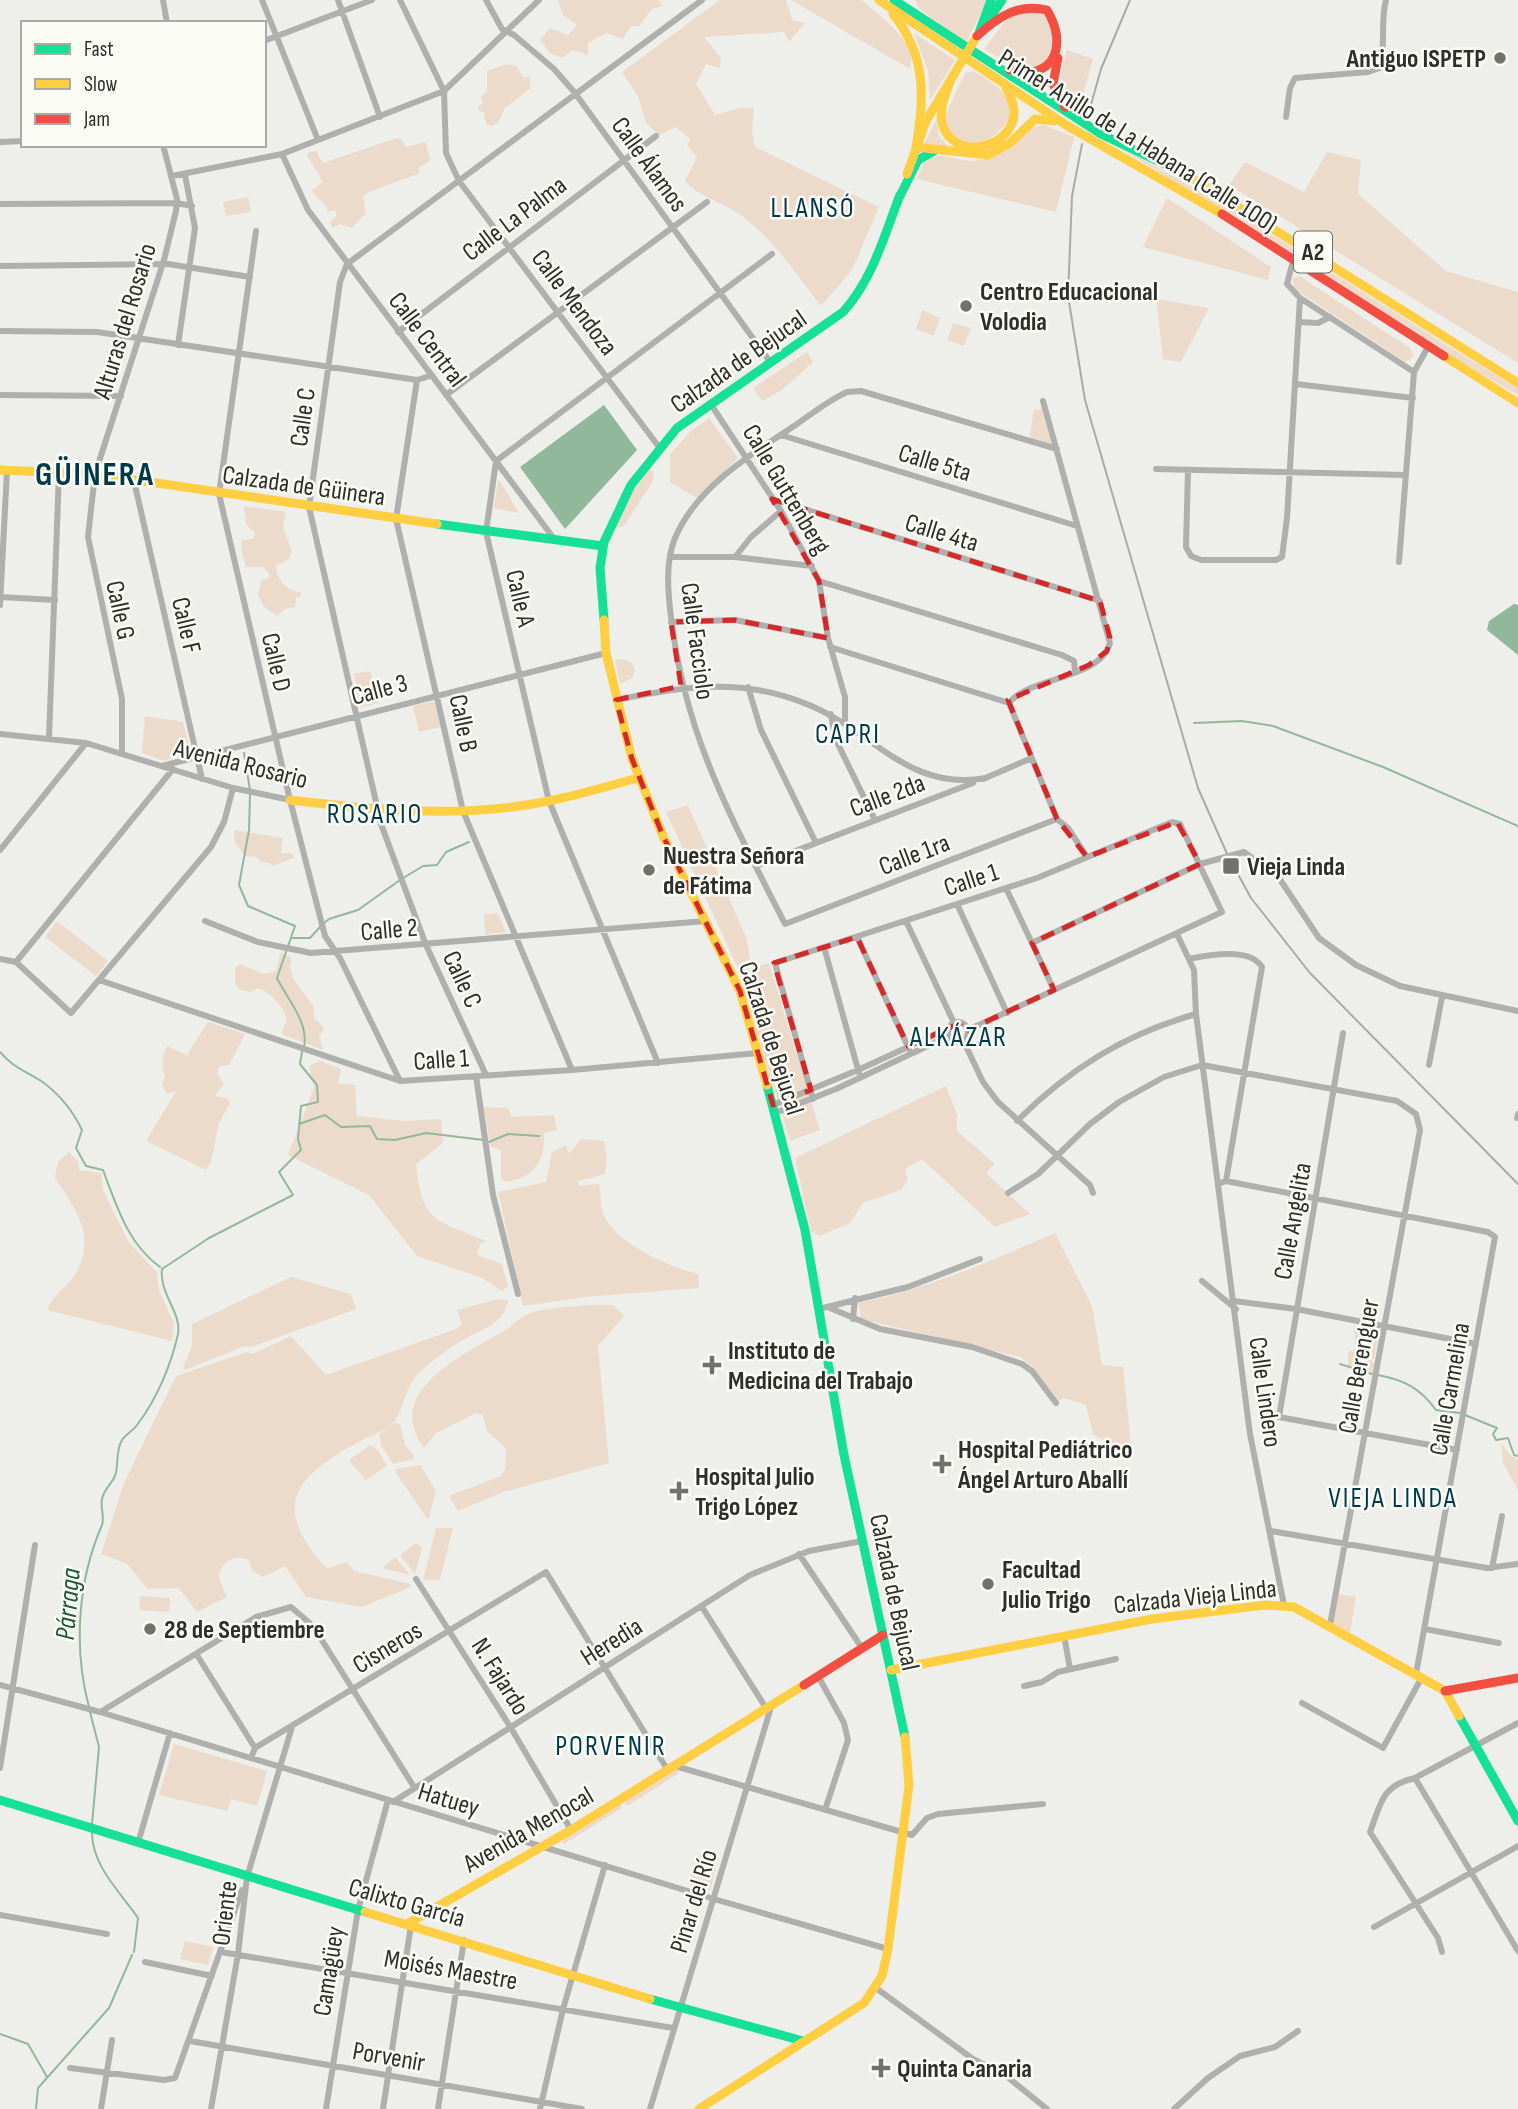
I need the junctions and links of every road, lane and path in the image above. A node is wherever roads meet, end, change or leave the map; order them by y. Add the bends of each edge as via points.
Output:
1 (163, 0) edge
2 (262, 0) edge
3 (338, 0) edge
4 (372, 0) edge
5 (400, 0) edge
6 (486, 0) edge
7 (539, 0) edge
8 (702, 0) edge
9 (879, 0) edge
10 (894, 0) edge
11 (911, 0) edge
12 (991, 0) edge
13 (1002, 0) edge
14 (1049, 0) edge
15 (1386, 0) edge
16 (342, 12) junction
17 (167, 21) edge
18 (506, 32) junction
19 (944, 33) junction
20 (276, 37) junction
21 (977, 37) junction
22 (266, 40) edge
23 (990, 61) junction
24 (997, 78) junction
25 (951, 80) junction
26 (444, 91) junction
27 (575, 93) junction
28 (380, 117) junction
29 (1286, 117) dead end
30 (1077, 119) junction
31 (1066, 125) junction
32 (656, 136) dead end
33 (318, 140) junction
34 (21, 141) edge
35 (0, 142) edge
36 (164, 147) edge
37 (916, 147) junction
38 (934, 151) junction
39 (282, 154) junction
40 (624, 160) junction
41 (185, 175) junction
42 (172, 176) junction
43 (459, 181) junction
44 (898, 200) junction
45 (708, 202) dead end
46 (177, 203) junction
47 (0, 204) edge
48 (192, 206) junction
49 (671, 226) junction
50 (256, 231) dead end
51 (509, 246) junction
52 (772, 254) dead end
53 (1293, 261) junction
54 (348, 264) junction
55 (162, 265) junction
56 (0, 266) edge
57 (190, 266) junction
58 (250, 277) junction
59 (720, 292) junction
60 (1300, 298) junction
61 (557, 312) junction
62 (1330, 317) junction
63 (1299, 321) junction
64 (0, 331) edge
65 (398, 332) junction
66 (139, 340) junction
67 (178, 345) junction
68 (1427, 347) junction
69 (240, 354) junction
70 (771, 363) junction
71 (329, 366) junction
72 (1415, 372) junction
73 (430, 376) junction
74 (606, 377) junction
75 (417, 380) junction
76 (1518, 383) edge
77 (1296, 384) junction
78 (0, 395) edge
79 (446, 395) junction
80 (121, 396) junction
81 (1413, 398) junction
82 (1043, 401) dead end
83 (710, 403) junction
84 (1518, 403) edge
85 (781, 435) junction
86 (659, 447) junction
87 (1057, 449) junction
88 (747, 457) junction
89 (496, 461) junction
90 (1156, 468) dead end
91 (3, 470) edge
92 (1188, 470) junction
93 (59, 473) junction
94 (1290, 473) junction
95 (95, 474) junction
96 (1405, 475) junction
97 (134, 481) junction
98 (219, 494) junction
99 (772, 499) junction
100 (309, 507) junction
101 (781, 511) junction
102 (396, 519) junction
103 (1077, 526) junction
104 (486, 532) junction
105 (555, 540) junction
106 (603, 546) junction
107 (670, 557) junction
108 (734, 557) junction
109 (1399, 562) dead end
110 (812, 566) junction
111 (819, 581) junction
112 (0, 597) edge
113 (55, 600) junction
114 (1100, 601) junction
115 (0, 605) edge
116 (671, 622) junction
117 (828, 638) junction
118 (830, 647) junction
119 (606, 653) junction
120 (519, 672) junction
121 (1075, 672) junction
122 (681, 687) junction
123 (748, 687) junction
124 (438, 693) junction
125 (616, 701) junction
126 (1009, 704) junction
127 (831, 714) junction
128 (358, 715) junction
129 (845, 721) junction
130 (0, 734) edge
131 (275, 737) junction
132 (49, 738) junction
133 (86, 743) junction
134 (122, 753) junction
135 (197, 755) junction
136 (1032, 758) junction
137 (162, 766) junction
138 (173, 769) junction
139 (639, 778) junction
140 (986, 778) junction
141 (202, 779) junction
142 (233, 788) junction
143 (290, 800) junction
144 (549, 801) junction
145 (378, 811) junction
146 (463, 811) junction
147 (1057, 819) junction
148 (875, 820) junction
149 (816, 843) junction
150 (0, 850) edge
151 (1087, 857) junction
152 (1200, 864) junction
153 (756, 866) junction
154 (1006, 888) junction
155 (957, 904) junction
156 (706, 920) junction
157 (906, 920) junction
158 (205, 921) dead end
159 (785, 924) joint
160 (602, 931) junction
161 (1177, 934) junction
162 (857, 937) junction
163 (516, 939) junction
164 (1032, 943) junction
165 (426, 945) junction
166 (824, 947) junction
167 (336, 952) junction
168 (0, 959) edge
169 (1189, 959) junction
170 (16, 962) junction
171 (99, 980) junction
172 (1054, 990) junction
173 (1442, 997) junction
174 (1518, 1011) edge
175 (1007, 1013) junction
176 (1196, 1014) junction
177 (952, 1025) junction
178 (968, 1030) junction
179 (1343, 1033) dead end
180 (950, 1037) junction
181 (963, 1040) junction
182 (908, 1046) junction
183 (759, 1053) junction
184 (911, 1054) junction
185 (658, 1063) junction
186 (1202, 1065) junction
187 (1429, 1065) dead end
188 (572, 1070) junction
189 (1245, 1072) junction
190 (859, 1074) junction
191 (486, 1075) junction
192 (476, 1076) junction
193 (400, 1081) junction
194 (1334, 1088) junction
195 (811, 1090) junction
196 (813, 1099) junction
197 (774, 1109) junction
198 (1017, 1121) junction
199 (1057, 1156) junction
200 (1226, 1181) junction
201 (1218, 1184) junction
202 (1007, 1193) dead end
203 (1093, 1193) dead end
204 (1315, 1198) junction
205 (1403, 1215) junction
206 (980, 1259) dead end
207 (1202, 1281) dead end
208 (518, 1294) dead end
209 (855, 1298) junction
210 (1234, 1301) junction
211 (830, 1308) junction
212 (1296, 1308) junction
213 (819, 1309) junction
214 (1236, 1309) junction
215 (853, 1319) junction
216 (1385, 1327) junction
217 (1476, 1344) junction
218 (1056, 1403) dead end
219 (1365, 1434) junction
220 (1457, 1450) junction
221 (1502, 1516) dead end
222 (1272, 1531) junction
223 (862, 1541) junction
224 (1346, 1544) junction
225 (35, 1545) dead end
226 (799, 1554) junction
227 (1438, 1560) junction
228 (1518, 1564) edge
229 (1492, 1568) junction
230 (416, 1579) dead end
231 (1284, 1605) junction
232 (702, 1607) junction
233 (1330, 1625) junction
234 (1425, 1629) junction
235 (450, 1631) junction
236 (883, 1635) junction
237 (1064, 1635) junction
238 (1499, 1643) dead end
239 (862, 1648) junction
240 (197, 1655) junction
241 (1116, 1659) dead end
242 (605, 1668) junction
243 (1070, 1669) junction
244 (891, 1670) junction
245 (1419, 1675) junction
246 (818, 1676) junction
247 (1516, 1681) edge
248 (0, 1685) edge
249 (1024, 1686) dead end
250 (13, 1688) junction
251 (353, 1690) junction
252 (1445, 1691) junction
253 (1302, 1703) dead end
254 (769, 1706) junction
255 (100, 1712) junction
256 (1518, 1723) edge
257 (292, 1727) junction
258 (511, 1728) junction
259 (170, 1733) junction
260 (1477, 1745) junction
261 (255, 1748) junction
262 (251, 1758) junction
263 (280, 1767) junction
264 (670, 1767) junction
265 (0, 1768) edge
266 (1415, 1778) junction
267 (414, 1787) junction
268 (748, 1788) junction
269 (0, 1800) edge
270 (391, 1801) junction
271 (1043, 1804) dead end
272 (825, 1810) junction
273 (1518, 1821) edge
274 (570, 1830) junction
275 (904, 1833) junction
276 (138, 1843) junction
277 (541, 1846) junction
278 (1518, 1846) edge
279 (605, 1865) junction
280 (1473, 1872) junction
281 (247, 1877) junction
282 (714, 1899) junction
283 (1417, 1903) junction
284 (358, 1910) junction
285 (0, 1914) edge
286 (409, 1924) junction
287 (1374, 1927) dead end
288 (107, 1934) dead end
289 (464, 1940) junction
290 (888, 1949) junction
291 (1442, 1951) dead end
292 (1518, 1951) edge
293 (222, 1952) junction
294 (238, 1955) junction
295 (145, 1962) dead end
296 (347, 1970) junction
297 (574, 1974) junction
298 (212, 1976) junction
299 (402, 1981) junction
300 (876, 1988) junction
301 (457, 1990) junction
302 (680, 2008) junction
303 (563, 2009) junction
304 (673, 2028) junction
305 (1298, 2031) dead end
306 (113, 2040) dead end
307 (190, 2041) junction
308 (803, 2041) junction
309 (222, 2047) junction
310 (332, 2066) junction
311 (70, 2068) dead end
312 (107, 2072) junction
313 (389, 2075) junction
314 (441, 2085) junction
315 (541, 2106) edge
316 (101, 2109) edge
317 (211, 2109) edge
318 (326, 2109) edge
319 (383, 2109) edge
320 (438, 2109) edge
321 (582, 2109) edge
322 (650, 2109) edge
323 (699, 2109) edge
324 (1047, 2109) edge
325 (1174, 2109) edge

1 - 17 street
2 - 20 street
3 - 16 street
4 - 16 street
5 - 26 street
6 - 18 street, Calle Álamos
7 - 18 street
8 - 27 street
9 - 24 main road, Primer Anillo de La Habana (Calle 100) / A2
9 - 37 main road via 909,35 921,66 925,97
10 - 19 main road, Primer Anillo de La Habana (Calle 100) / A2
11 - 19 main road
12 - 21 main road
13 - 21 main road, Calzada de Bejucal
14 - 30 main road via 1063,36 1052,77 1054,91
15 - 29 street via 1380,68 1295,78
16 - 20 street
16 - 28 street
18 - 26 street
18 - 27 street, Calle Álamos via 554,69
19 - 23 main road, Primer Anillo de La Habana (Calle 100) / A2
20 - 22 street
20 - 33 street
21 - 23 main road via 1004,10 1018,4 1042,6 1054,21 1059,42 1046,68 1022,74
21 - 25 main road, Calzada de Bejucal
23 - 30 main road, Primer Anillo de La Habana (Calle 100) / A2
24 - 25 main road via 1014,101 1014,121 996,142 972,148 952,142 942,127
24 - 31 main road, Primer Anillo de La Habana (Calle 100) / A2
25 - 37 main road, Calzada de Bejucal
26 - 28 street
26 - 43 street, Calle Mendoza via 446,153
27 - 40 street, Calle Álamos
27 - 43 street
28 - 33 street
30 - 76 main road, Primer Anillo de La Habana (Calle 100) / A2 via 1202,182
31 - 38 main road via 1035,119 1010,143 988,155
31 - 53 main road, Primer Anillo de La Habana (Calle 100) / A2 via 1196,198
32 - 40 street, Calle La Palma
33 - 39 street
34 - 35 street
36 - 42 street, Alturas del Rosario
37 - 38 main road
37 - 44 main road, Calzada de Bejucal
38 - 44 main road via 918,160
39 - 41 street
39 - 54 street, Calle Central via 308,210
40 - 49 street, Calle Álamos
40 - 51 street, Calle La Palma
41 - 42 street
41 - 48 street
42 - 46 street, Alturas del Rosario
43 - 51 street, Calle Mendoza
43 - 54 street
44 - 70 main road, Calzada de Bejucal via 872,269 852,303
45 - 49 street
46 - 47 street
46 - 48 street
46 - 55 street, Alturas del Rosario
48 - 57 street via 195,228
49 - 59 street, Calle Álamos
49 - 61 street
50 - 58 street, Calle D
51 - 61 street, Calle Mendoza
51 - 65 street, Calle La Palma
52 - 59 street
53 - 60 street via 1287,284
53 - 68 main road, Primer Anillo de La Habana (Calle 100) / A2
54 - 65 street, Calle Central
54 - 71 street, Calle C via 340,282
55 - 56 street
55 - 57 street
55 - 66 street, Alturas del Rosario
57 - 58 street
57 - 67 street
58 - 69 street, Calle D
59 - 70 street, Calle Álamos
59 - 74 street
60 - 62 street
60 - 63 street
61 - 74 street, Calle Mendoza
61 - 79 street
62 - 63 street via 1318,323
62 - 72 street
63 - 77 street
64 - 66 street via 88,331
65 - 73 street, Calle Central
66 - 67 street
66 - 80 street, Alturas del Rosario
67 - 69 street
68 - 72 street
68 - 84 main road, Primer Anillo de La Habana (Calle 100) / A2
69 - 71 street
69 - 98 street, Calle D
70 - 83 main road, Calzada de Bejucal
71 - 75 street
71 - 100 street, Calle C
72 - 81 street
73 - 75 street
73 - 79 street, Calle Central
74 - 86 street, Calle Mendoza
74 - 89 street
75 - 102 street, Calle B
77 - 81 street
77 - 94 street
78 - 80 street
79 - 89 street, Calle Central
80 - 95 street, Alturas del Rosario
81 - 96 street
82 - 87 street
83 - 86 main road, Calzada de Bejucal
83 - 88 street, Calle Guttenberg
85 - 87 street, Calle Facciolo via 842,394 856,390
85 - 88 street, Calle Facciolo
85 - 103 street, Calle 5ta
86 - 106 main road, Calzada de Bejucal via 622,498
87 - 103 street
88 - 99 street, Calle Guttenberg
88 - 107 street, Calle Facciolo via 699,502 674,539
89 - 104 street, Calle A
89 - 105 street, Calle Central
90 - 92 street
91 - 93 main road, Calzada de Güinera
91 - 112 street
92 - 94 street
92 - 94 street via 1186,547 1191,556 1202,560 1282,557
93 - 95 main road, Calzada de Güinera
93 - 113 street
94 - 96 street
95 - 97 main road, Calzada de Güinera
95 - 134 street, Calle G via 88,537 122,699
96 - 109 street
97 - 98 main road, Calzada de Güinera
97 - 135 street, Calle F
98 - 100 main road, Calzada de Güinera
98 - 131 street, Calle D
99 - 101 street, Calle Guttenberg
99 - 114 street, Calle 4ta
100 - 102 main road, Calzada de Güinera
100 - 128 street, Calle C
101 - 108 street
101 - 110 street, Calle Guttenberg
102 - 104 main road, Calzada de Güinera
102 - 124 street, Calle B
103 - 114 street
104 - 105 main road, Calzada de Güinera
104 - 120 street, Calle A
105 - 106 main road, Calzada de Güinera
106 - 119 main road, Calzada de Bejucal via 600,582
107 - 108 street
107 - 116 street, Calle Facciolo
108 - 110 street
110 - 111 street, Calle Guttenberg
111 - 117 street, Calle Guttenberg
111 - 121 street via 1062,655 1074,661
112 - 113 street
112 - 115 street
113 - 132 street
114 - 121 street via 1110,639 1107,651
116 - 117 street via 735,620
116 - 122 street, Calle Facciolo
117 - 118 street, Calle Guttenberg
118 - 126 street
118 - 129 street, Calle Guttenberg via 845,697
119 - 120 street, Calle 3
119 - 125 main road, Calzada de Bejucal
120 - 124 street, Calle 3
120 - 144 street, Calle A
121 - 126 street via 1021,692
122 - 123 street
122 - 125 street
122 - 153 street, Calle Facciolo via 708,769
123 - 127 street via 794,698
123 - 149 street via 761,730
124 - 128 street, Calle 3
124 - 146 street, Calle B
125 - 139 main road, Calzada de Bejucal
126 - 136 street
127 - 129 street
127 - 148 street via 835,738
128 - 131 street, Calle 3
128 - 145 street, Calle C
129 - 140 street via 921,773 953,781
130 - 132 street, Avenida Rosario
131 - 135 street, Calle 3
131 - 143 street, Calle D
132 - 133 street, Avenida Rosario
133 - 134 street, Avenida Rosario
133 - 150 street
134 - 137 street, Avenida Rosario
135 - 137 street, Calle 3
135 - 141 street, Calle F
136 - 140 street, Calle 2da
136 - 147 street
137 - 138 street, Avenida Rosario
138 - 141 street, Avenida Rosario
138 - 170 street
139 - 144 main road, Avenida Rosario
139 - 156 main road, Calzada de Bejucal
140 - 148 street, Calle 2da
141 - 142 street, Avenida Rosario
142 - 143 street, Avenida Rosario
142 - 171 street via 211,847
143 - 145 main road, Avenida Rosario
143 - 167 street, Calle D via 325,936
144 - 146 main road, Avenida Rosario
144 - 160 street, Calle A
145 - 146 main road, Avenida Rosario
145 - 165 street, Calle C
146 - 163 street, Calle B
147 - 151 street
147 - 159 street, Calle 1ra
148 - 149 street, Calle 2da
149 - 153 street, Calle 2da
151 - 152 street, Calle 1 via 1177,822
151 - 154 street, Calle 1
152 - 161 street via 1222,912
152 - 164 street
152 - 173 street via 1244,852 1279,878 1319,938 1356,965 1400,986
153 - 159 street, Calle Facciolo
154 - 155 street, Calle 1
154 - 164 street
155 - 157 street, Calle 1
155 - 175 street
156 - 160 street, Calle 2
156 - 183 main road, Calzada de Bejucal via 740,991
157 - 162 street, Calle 1
157 - 177 street
158 - 167 street, Calle 2 via 301,953
160 - 163 street, Calle 2
160 - 185 street, Calle A
161 - 169 street, Calle Lindero
161 - 172 street
162 - 166 street, Calle 1
162 - 182 street
163 - 165 street, Calle 2
163 - 188 street, Calle B
164 - 172 street
165 - 167 street, Calle 2
165 - 191 street, Calle C
166 - 190 street
166 - 195 street, Calle 1 via 774,964
167 - 193 street, Calle D
168 - 170 street
169 - 176 street, Calle Lindero via 1195,975
169 - 189 street via 1216,954 1258,961 1262,971
170 - 171 street via 71,1013
171 - 193 street, Calle 1
172 - 175 street
173 - 174 street
173 - 187 street
175 - 178 street
176 - 186 street, Calle Lindero
176 - 198 street via 1146,1030 1085,1062
177 - 178 street via 963,1023
177 - 180 street
177 - 182 street
178 - 181 street
179 - 194 street, Calle Angelita
180 - 181 street
180 - 184 street
181 - 198 street via 990,1092
182 - 184 street
182 - 190 street
183 - 185 street, Calle 1
183 - 197 main road, Calzada de Bejucal
184 - 190 street
185 - 188 street, Calle 1
186 - 189 street
186 - 199 street via 1164,1077 1119,1102
186 - 201 street, Calle Lindero
188 - 191 street, Calle 1
189 - 194 street
189 - 200 street
190 - 195 street
190 - 196 street
191 - 192 street, Calle 1
192 - 193 street, Calle 1
192 - 208 street via 493,1195
194 - 204 street, Calle Angelita
194 - 205 street, Calle Berenguer via 1397,1101 1416,1114 1420,1130
195 - 196 street
195 - 197 street
196 - 197 street
197 - 213 main road, Calzada de Bejucal via 797,1195
198 - 199 street
199 - 202 street
199 - 203 street
200 - 201 street
200 - 204 street
201 - 210 street, Calle Lindero
204 - 205 street
204 - 212 street, Calle Angelita
205 - 216 street, Calle Berenguer
205 - 217 street, Calle Carmelina via 1494,1235
206 - 209 street via 908,1287
207 - 214 street
209 - 211 street
209 - 215 street
210 - 212 street
210 - 214 street, Calle Lindero
211 - 213 street
211 - 215 street
212 - 216 street
212 - 219 street, Calle Angelita via 1279,1417
213 - 223 main road, Calzada de Bejucal
214 - 222 street, Calle Lindero via 1251,1434
215 - 218 street via 880,1329 972,1347 1022,1364
216 - 217 street
216 - 219 street, Calle Berenguer
217 - 220 street, Calle Carmelina
219 - 220 street
219 - 224 street, Calle Berenguer
220 - 227 street, Calle Carmelina
221 - 229 street
222 - 224 street
222 - 231 street, Calle Lindero
223 - 226 street, Heredia
223 - 236 main road, Calzada de Bejucal
224 - 227 street
224 - 233 street, Calle Berenguer
225 - 250 street
226 - 232 street, Heredia via 750,1575
226 - 239 street
227 - 229 street
227 - 234 street, Calle Carmelina
228 - 229 street
230 - 235 street, N. Fajardo
231 - 233 main road, Calzada Vieja Linda
231 - 237 main road, Calzada Vieja Linda via 1152,1619
232 - 242 street, Heredia
232 - 254 street
233 - 245 main road, Calzada Vieja Linda
234 - 238 street
234 - 245 street, Calle Carmelina
235 - 242 street, Cisneros via 546,1572
235 - 251 street, Cisneros
235 - 258 street, N. Fajardo
236 - 239 main road, Avenida Menocal
236 - 244 main road, Calzada de Bejucal
237 - 243 street
237 - 244 main road, Calzada Vieja Linda
239 - 246 main road, Avenida Menocal
240 - 251 street via 256,1618 291,1606 313,1626
240 - 255 street
240 - 261 street
241 - 243 street
242 - 258 street, Heredia
242 - 264 street
243 - 249 street
244 - 275 main road, Calzada de Bejucal via 910,1769
245 - 252 main road, Calzada Vieja Linda
245 - 253 street, Calle Carmelina via 1383,1748
246 - 254 main road, Avenida Menocal
246 - 272 street via 844,1723 848,1740
247 - 252 main road
248 - 250 street, Hatuey
250 - 255 street, Hatuey
250 - 265 street
251 - 257 street, Cisneros
251 - 267 street
252 - 260 main road
254 - 264 main road, Avenida Menocal
254 - 268 street, Pinar del Río
255 - 259 street, Hatuey
256 - 260 street
257 - 261 street, Cisneros
257 - 263 street, Oriente
258 - 267 street, Heredia
258 - 274 street, N. Fajardo
259 - 262 street, Hatuey
259 - 276 street
260 - 266 street
260 - 273 main road
261 - 262 street
262 - 263 street, Hatuey
263 - 270 street, Hatuey
263 - 281 street, Oriente
264 - 268 street
264 - 274 main road, Avenida Menocal
266 - 280 street
266 - 283 street via 1397,1782 1386,1791 1370,1832
267 - 270 street, Heredia
268 - 272 street
268 - 282 street, Pinar del Río
269 - 276 main road, Calixto García
270 - 277 street, Hatuey
270 - 284 street, Camagüey
271 - 275 street via 938,1814 927,1818 912,1835
272 - 275 street
274 - 277 main road, Avenida Menocal
275 - 290 main road, Calzada de Bejucal
276 - 281 main road, Calixto García
277 - 279 street, Hatuey
277 - 286 main road, Avenida Menocal
278 - 280 street
279 - 282 street, Hatuey
279 - 297 street
280 - 283 street
280 - 292 street
281 - 284 main road, Calixto García
281 - 293 street
281 - 294 street, Oriente
282 - 290 street, Hatuey
282 - 302 street, Pinar del Río
283 - 287 street
283 - 291 street
284 - 286 main road, Calixto García
284 - 296 street, Camagüey
285 - 288 street
286 - 289 main road, Calixto García
286 - 299 street
289 - 297 main road, Calixto García
289 - 301 street
290 - 300 main road, Calzada de Bejucal
293 - 294 street, Moisés Maestre
293 - 298 street
294 - 296 street, Moisés Maestre
294 - 309 street, Oriente
295 - 298 street
296 - 299 street, Moisés Maestre
296 - 310 street, Camagüey
297 - 302 main road, Calixto García
297 - 303 street
298 - 307 street
299 - 301 street, Moisés Maestre
299 - 313 street
300 - 308 main road via 864,2003
300 - 324 street
301 - 303 street, Moisés Maestre
301 - 314 street
302 - 304 street, Pinar del Río
302 - 308 main road, Calixto García
303 - 304 street, Moisés Maestre
303 - 315 street
304 - 322 street, Pinar del Río
305 - 325 street via 1275,2048 1240,2056
306 - 312 street
307 - 309 street, Porvenir
307 - 312 street via 171,2080
308 - 323 main road
309 - 310 street, Porvenir
309 - 317 street, Oriente
310 - 313 street, Porvenir
310 - 318 street, Camagüey
311 - 312 street
312 - 316 street
313 - 314 street, Porvenir
313 - 319 street
314 - 315 street, Porvenir
314 - 320 street
315 - 321 street, Porvenir

